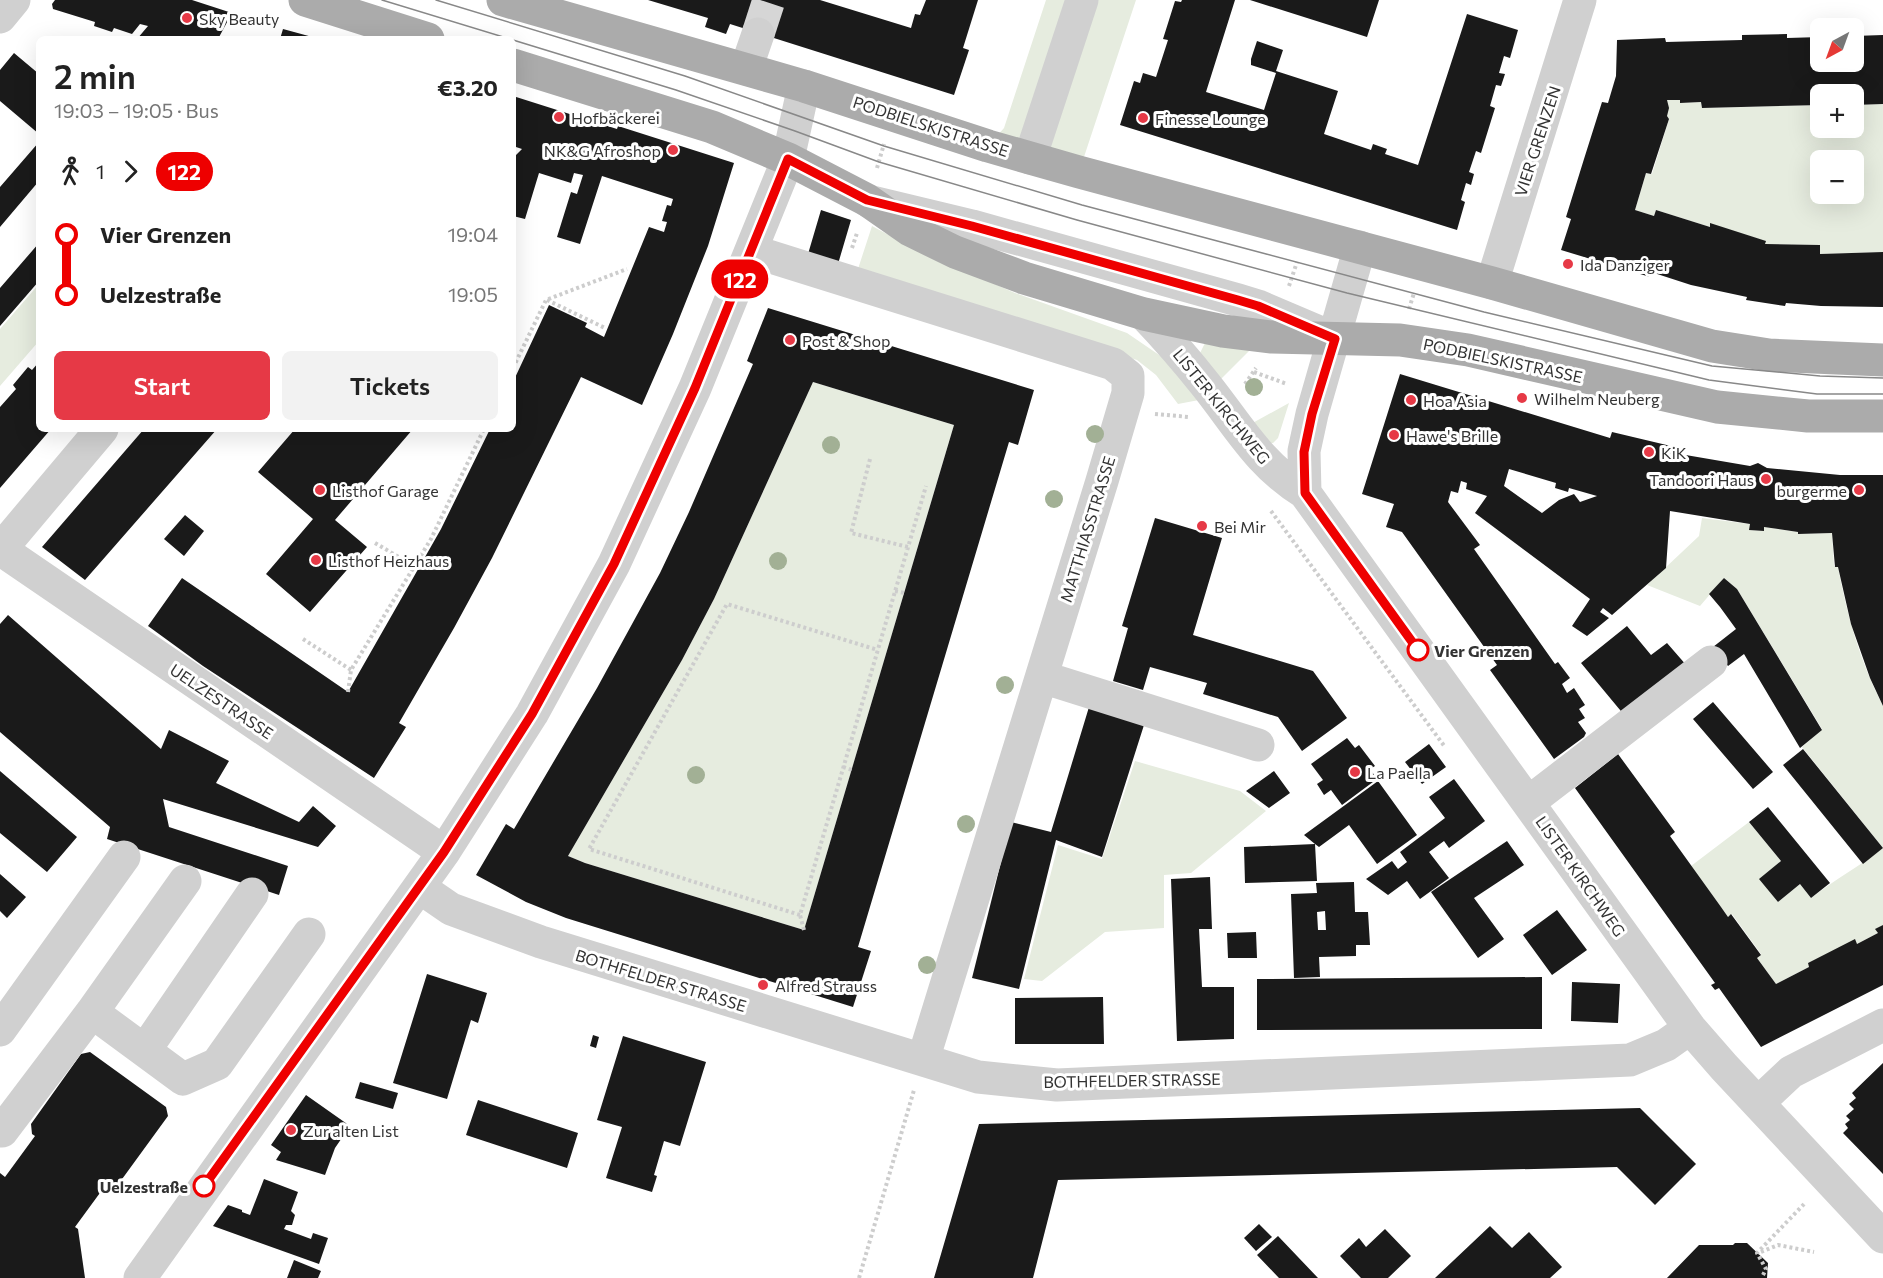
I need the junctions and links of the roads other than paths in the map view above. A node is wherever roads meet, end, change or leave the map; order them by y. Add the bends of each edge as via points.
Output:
1 (14, 0) edge
2 (305, 0) edge
3 (503, 0) edge
4 (1082, 0) edge
5 (1580, 0) edge
6 (0, 17) edge
7 (758, 34) tunnel mouth
8 (419, 36) edge
9 (516, 66) edge
10 (746, 69) junction
11 (804, 86) junction
12 (1030, 158) junction
13 (788, 159) junction
14 (867, 200) junction
15 (1360, 247) junction
16 (752, 251) junction
17 (1492, 283) junction
18 (1144, 314) junction
19 (1335, 339) junction
20 (1883, 360) edge
21 (1883, 416) edge
22 (99, 432) edge
23 (1305, 493) junction
24 (0, 550) edge
25 (1711, 662) dead end
26 (1042, 677) junction
27 (1258, 745) dead end
28 (1529, 802) junction
29 (444, 852) junction
30 (124, 857) dead end
31 (185, 881) dead end
32 (419, 886) junction
33 (252, 894) dead end
34 (309, 934) dead end
35 (92, 1012) junction
36 (1883, 1025) edge
37 (1690, 1028) junction
38 (0, 1030) edge
39 (145, 1050) junction
40 (923, 1060) junction
41 (1758, 1103) junction
42 (0, 1129) edge
43 (1883, 1237) edge
44 (140, 1278) edge

1 - 6 street
2 - 8 main road
3 - 10 main road, PODBIELSKISTRASSE
4 - 12 street
5 - 17 street, VIER GRENZEN
7 - 10 street
9 - 13 main road, PODBIELSKISTRASSE via 712,127
10 - 11 main road, PODBIELSKISTRASSE
11 - 12 main road, PODBIELSKISTRASSE
11 - 13 street
12 - 15 main road, PODBIELSKISTRASSE
13 - 14 main road, PODBIELSKISTRASSE
13 - 16 street
14 - 18 main road, PODBIELSKISTRASSE via 910,230 956,252 1024,278
14 - 19 street via 1238,300
15 - 17 main road, PODBIELSKISTRASSE
15 - 19 street
16 - 26 street, MATTHIASSTRASSE via 1113,364 1128,376 1128,393
16 - 29 street via 695,388 614,564 532,714
17 - 20 main road, PODBIELSKISTRASSE via 1712,346 1769,355
18 - 19 main road, PODBIELSKISTRASSE via 1223,331
18 - 23 street, LISTER KIRCHWEG via 1205,384 1258,455 1284,480
19 - 21 main road, PODBIELSKISTRASSE via 1400,340 1468,350 1717,407 1808,417
19 - 23 street via 1304,452
22 - 24 street
23 - 28 street, LISTER KIRCHWEG
24 - 29 street, UELZESTRASSE
25 - 28 street
26 - 27 street
26 - 40 street, MATTHIASSTRASSE
28 - 37 street, LISTER KIRCHWEG
29 - 32 street
30 - 38 street
31 - 35 street
32 - 40 street, BOTHFELDER STRASSE via 451,909 540,942
32 - 44 street
33 - 39 street
34 - 39 street via 217,1064 183,1079
35 - 39 street
35 - 42 street
36 - 41 street via 1791,1072
37 - 40 street, BOTHFELDER STRASSE via 1666,1045 1630,1060 1258,1077 1058,1085 978,1077
37 - 41 street, LISTER KIRCHWEG
41 - 43 street, LISTER KIRCHWEG

